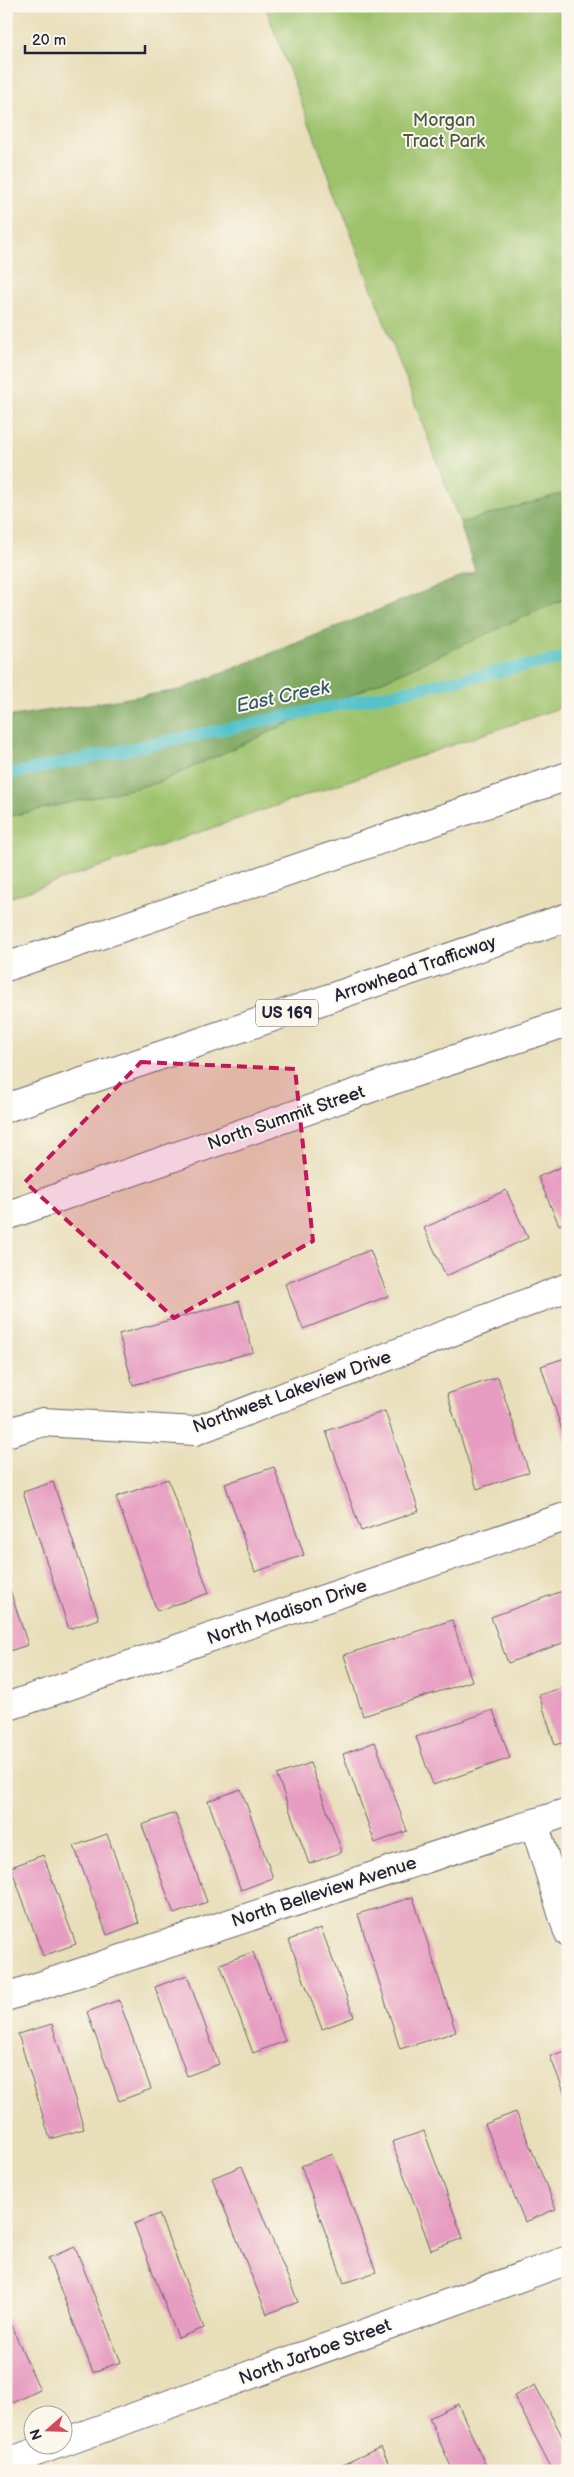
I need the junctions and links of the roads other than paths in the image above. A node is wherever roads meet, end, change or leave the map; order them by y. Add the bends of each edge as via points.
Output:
1 (568, 776) edge
2 (568, 917) edge
3 (6, 967) edge
4 (568, 1022) edge
5 (6, 1108) edge
6 (6, 1216) edge
7 (568, 1287) edge
8 (6, 1433) edge
9 (568, 1516) edge
10 (6, 1707) edge
11 (568, 1812) edge
12 (534, 1823) junction
13 (568, 1932) edge
14 (6, 1996) edge
15 (568, 2260) edge
16 (72, 2439) edge
17 (31, 2454) edge
18 (6, 2463) edge

1 - 3 main road
2 - 5 main road, Arrowhead Trafficway / US 169
4 - 6 main road, North Summit Street
7 - 8 main road, Northwest Lakeview Drive via 195,1431 43,1422
9 - 10 main road, North Madison Drive
11 - 12 main road, North Belleview Avenue
12 - 13 main road
12 - 14 main road, North Belleview Avenue
15 - 16 main road, North Jarboe Street
17 - 18 main road

